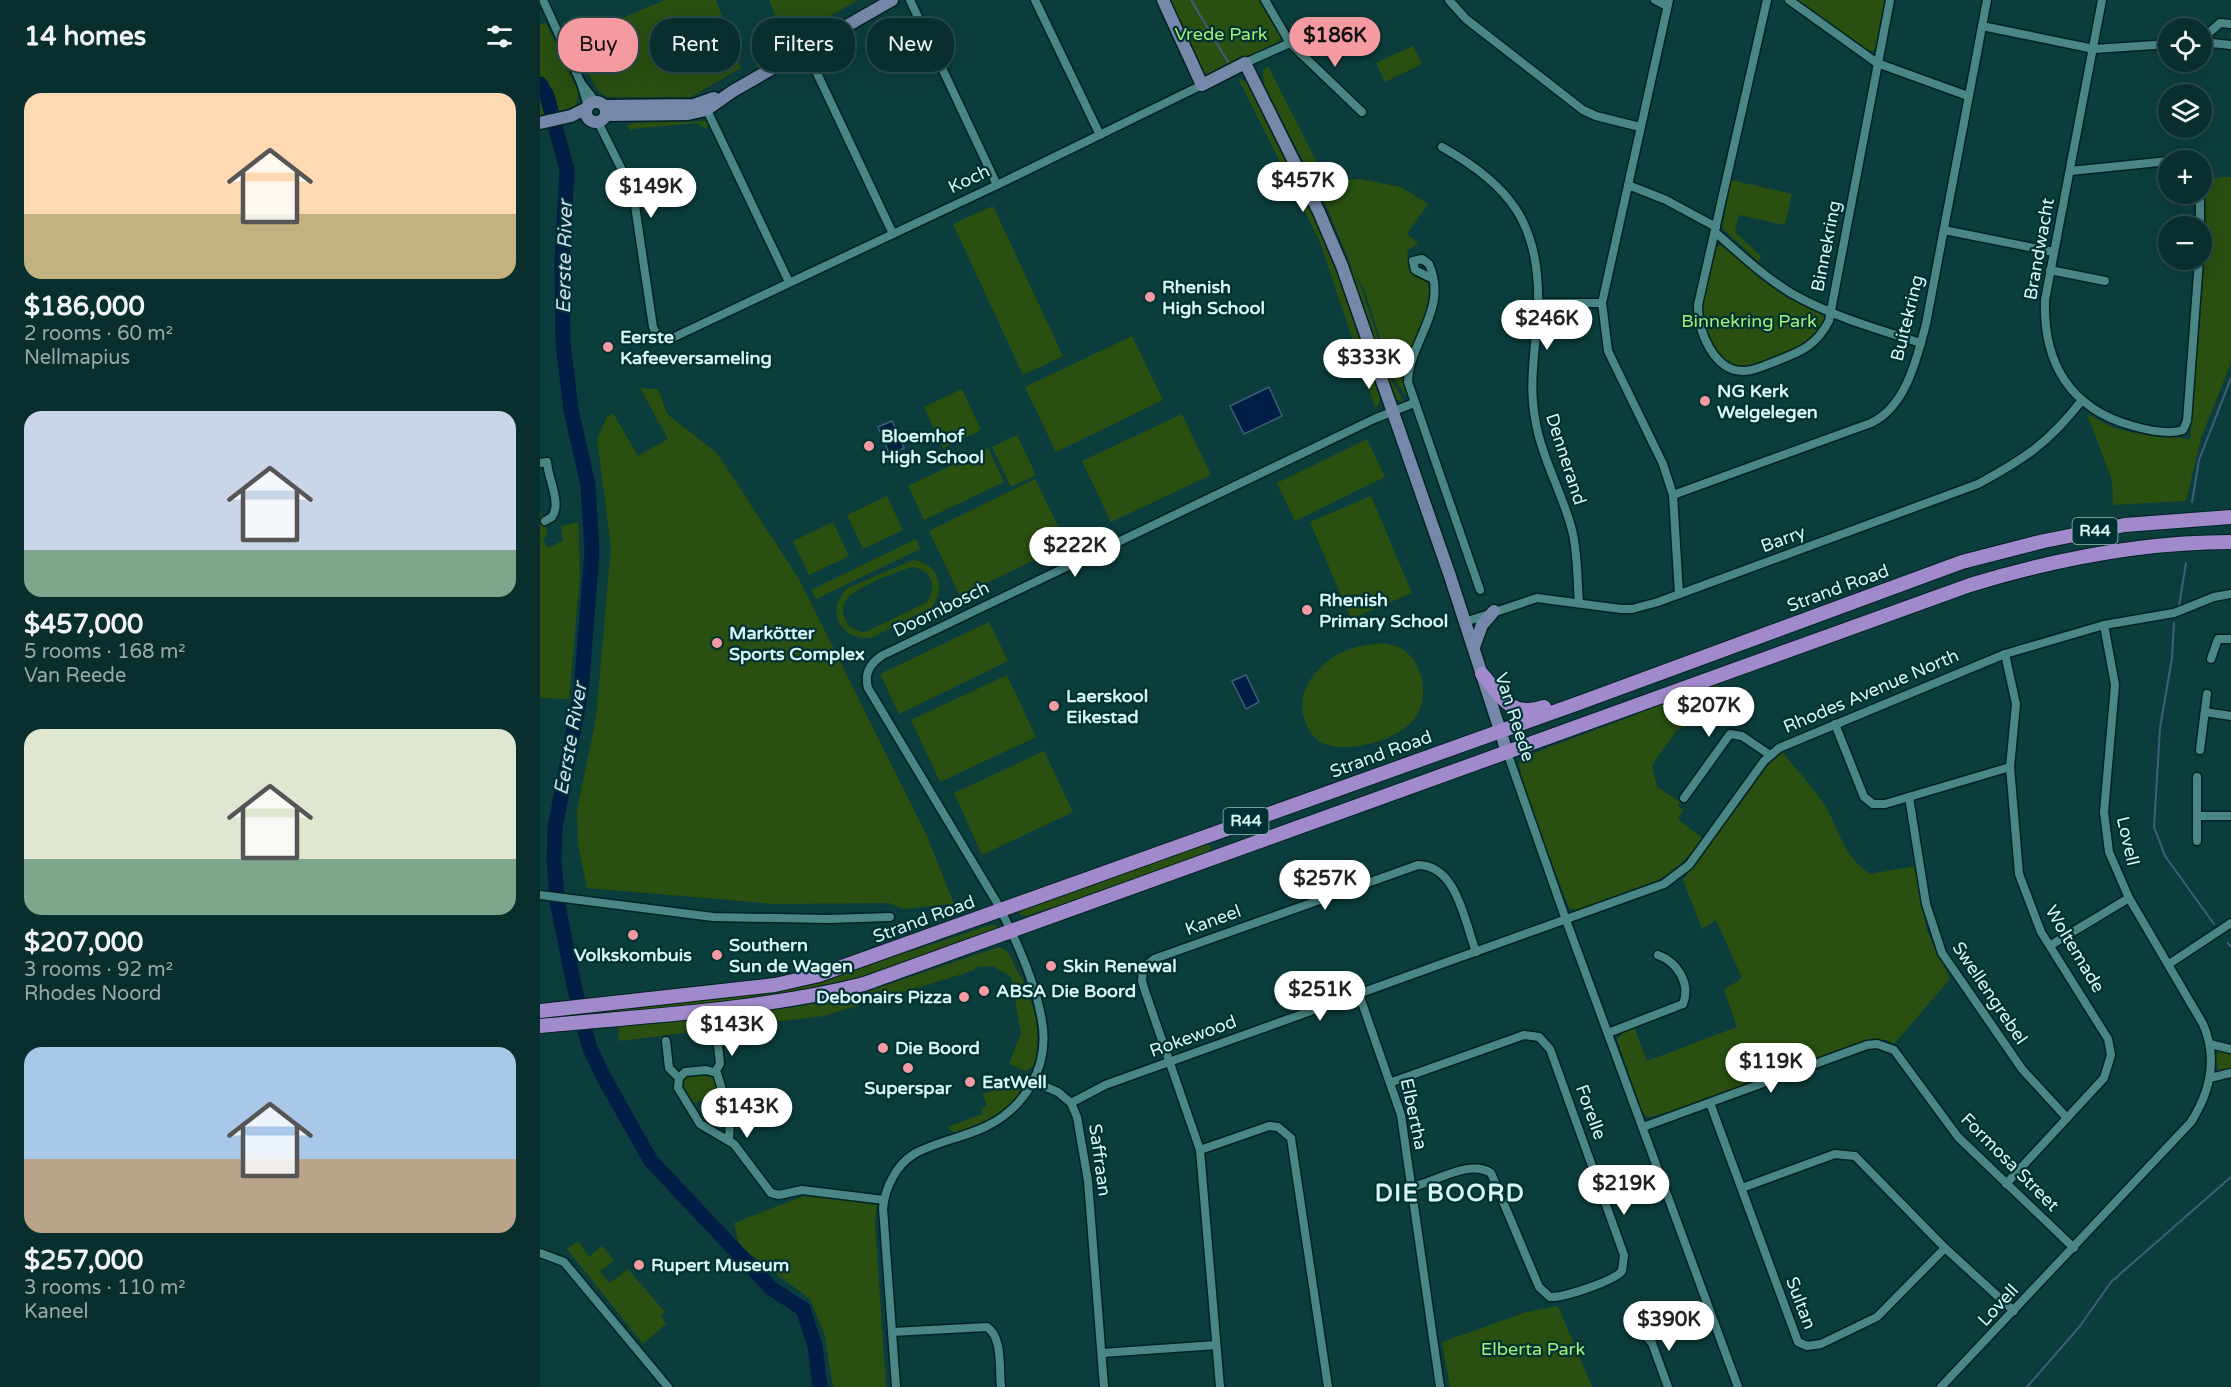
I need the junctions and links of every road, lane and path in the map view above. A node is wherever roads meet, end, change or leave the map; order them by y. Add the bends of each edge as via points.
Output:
1 (543, 0) edge
2 (892, 0) edge
3 (910, 0) edge
4 (1035, 0) edge
5 (1163, 0) edge
6 (1265, 0) edge
7 (1449, 0) edge
8 (1655, 0) edge
9 (1767, 0) edge
10 (1789, 0) edge
11 (1890, 0) edge
12 (1987, 0) edge
13 (2102, 0) edge
14 (1668, 3) edge
15 (855, 22) edge
16 (2231, 24) edge
17 (1352, 25) dead end
18 (1982, 26) junction
19 (2212, 31) edge
20 (2212, 42) edge
21 (1290, 43) junction
22 (2158, 45) edge
23 (2231, 45) edge
24 (2094, 49) junction
25 (1301, 54) junction
26 (1245, 63) junction
27 (1877, 63) junction
28 (767, 72) edge
29 (816, 72) edge
30 (1202, 85) junction
31 (1968, 96) junction
32 (705, 106) junction
33 (595, 111) junction
34 (1362, 112) dead end
35 (541, 123) edge
36 (1640, 127) junction
37 (1100, 135) junction
38 (1443, 147) dead end
39 (2158, 160) edge
40 (2070, 171) junction
41 (1628, 184) junction
42 (997, 185) junction
43 (1715, 230) junction
44 (1944, 230) junction
45 (893, 234) junction
46 (2054, 252) junction
47 (2050, 270) junction
48 (2198, 270) edge
49 (1434, 279) junction
50 (2105, 281) dead end
51 (789, 282) junction
52 (1538, 303) junction
53 (1602, 303) junction
54 (1831, 312) junction
55 (1921, 343) junction
56 (2082, 400) junction
57 (1414, 403) junction
58 (1392, 411) junction
59 (540, 463) edge
60 (1673, 495) junction
61 (2231, 517) edge
62 (545, 521) dead end
63 (2231, 542) edge
64 (1480, 590) dead end
65 (1679, 594) junction
66 (2231, 594) edge
67 (1579, 603) junction
68 (1494, 611) junction
69 (1465, 622) junction
70 (2104, 625) junction
71 (2231, 639) edge
72 (1474, 647) junction
73 (2005, 654) junction
74 (2211, 659) dead end
75 (1482, 674) junction
76 (2207, 694) dead end
77 (1580, 703) junction
78 (2205, 712) junction
79 (2231, 716) edge
80 (1835, 724) junction
81 (1500, 730) junction
82 (2200, 750) dead end
83 (1507, 752) junction
84 (1770, 755) junction
85 (2010, 767) junction
86 (2198, 777) dead end
87 (1909, 797) junction
88 (1684, 798) dead end
89 (2197, 816) junction
90 (2231, 816) edge
91 (2197, 841) dead end
92 (540, 895) edge
93 (2129, 898) junction
94 (1001, 911) junction
95 (890, 918) dead end
96 (1566, 920) junction
97 (2231, 923) edge
98 (1011, 932) junction
99 (2051, 945) junction
100 (1476, 952) junction
101 (1658, 955) dead end
102 (2169, 964) junction
103 (1359, 994) junction
104 (540, 1011) edge
105 (540, 1026) edge
106 (1608, 1033) junction
107 (717, 1035) dead end
108 (666, 1041) dead end
109 (2210, 1044) junction
110 (2231, 1049) edge
111 (1171, 1061) junction
112 (715, 1072) junction
113 (2231, 1073) edge
114 (679, 1078) junction
115 (2210, 1078) junction
116 (1034, 1082) junction
117 (1392, 1082) junction
118 (1071, 1103) junction
119 (1710, 1103) junction
120 (2067, 1118) junction
121 (1642, 1127) junction
122 (729, 1140) junction
123 (1200, 1150) junction
124 (2006, 1184) junction
125 (1412, 1187) junction
126 (1742, 1188) junction
127 (884, 1200) junction
128 (1945, 1248) junction
129 (2074, 1248) junction
130 (540, 1253) edge
131 (2014, 1311) junction
132 (892, 1332) junction
133 (1644, 1334) dead end
134 (1216, 1345) junction
135 (1102, 1353) junction
136 (668, 1387) edge
137 (896, 1387) edge
138 (1001, 1387) edge
139 (1104, 1387) edge
140 (1220, 1387) edge
141 (1328, 1387) edge
142 (1440, 1387) edge
143 (1668, 1387) edge
144 (1738, 1387) edge
145 (1941, 1387) edge

1 - 33 street
2 - 15 street
3 - 42 street
4 - 37 street
5 - 30 street
6 - 21 street
7 - 36 street via 1466,20 1574,104 1596,116
8 - 14 street
9 - 43 street, Binnekring
10 - 27 street
11 - 27 street, Binnekring
12 - 18 street, Buitekring
13 - 24 street, Brandwacht
14 - 36 street
16 - 19 street via 2220,23
17 - 25 street
18 - 24 street
18 - 31 street, Buitekring
20 - 23 street
21 - 25 street
21 - 26 street, Koch
22 - 24 street
24 - 40 street, Brandwacht
25 - 34 street
26 - 30 street, Koch
26 - 58 street, Van Reede via 1342,266
27 - 31 street
27 - 54 street, Binnekring
28 - 32 street
29 - 45 street
30 - 37 street, Koch
31 - 44 street, Buitekring
32 - 33 street
32 - 51 street
33 - 35 street
33 - 51 street, Koch via 633,192 656,334 662,339 682,335
36 - 41 street
37 - 42 street, Koch
38 - 52 street, Dennerand via 1497,186 1518,211 1530,237
39 - 40 street
40 - 46 street, Brandwacht
41 - 43 street via 1666,200
41 - 53 street
42 - 45 street, Koch
43 - 54 street via 1775,282
43 - 54 street, Binnekring via 1698,321 1709,347 1723,365 1737,371 1748,370 1803,351 1823,333
44 - 46 street
44 - 55 street, Buitekring
45 - 51 street, Koch
46 - 47 street, Brandwacht
47 - 50 street
47 - 56 street, Brandwacht via 2045,300 2047,344 2065,382
48 - 56 street, Brandwacht via 2184,430 2170,432 2124,424 2095,411
49 - 49 street via 1418,273 1413,266 1415,259 1426,260
49 - 57 street via 1431,315 1408,375
52 - 53 street
52 - 67 street, Dennerand via 1532,375 1534,416 1574,538
53 - 60 street via 1608,351 1663,464
54 - 55 street
55 - 60 street, Buitekring via 1894,406 1881,419
56 - 65 street, Barry via 2039,448 1978,484
57 - 58 street, Doornbosch
57 - 64 street
58 - 69 street, Van Reede
58 - 94 street, Doornbosch via 884,655 870,666 866,674 868,688
59 - 62 street via 547,462 556,504 552,517
60 - 65 street
61 - 77 main road, Strand Road / R44 via 2125,525 1962,562
63 - 83 main road, R44 via 2122,550 2005,574
65 - 67 street, Barry via 1632,609
66 - 70 street, Rhodes Avenue North via 2181,611
67 - 68 street, Barry via 1537,598
68 - 69 street, Barry
68 - 72 street via 1482,625
69 - 72 street, Van Reede
70 - 73 street, Rhodes Avenue North
70 - 93 street, Lovell via 2115,685 2105,828 2109,852
71 - 74 street via 2218,639
72 - 75 street, Van Reede
73 - 80 street, Rhodes Avenue North
73 - 85 street, Woltemade via 2016,704
75 - 77 main road via 1517,710 1536,710 1560,702
75 - 81 street, Van Reede
76 - 78 street
77 - 81 main road, Strand Road / R44
78 - 79 street
78 - 82 street
80 - 84 street, Rhodes Avenue North
80 - 87 street via 1868,801 1885,804
81 - 83 street, Van Reede
81 - 94 main road, Strand Road / R44
83 - 96 street, Van Reede
83 - 98 main road, R44
84 - 88 street via 1742,736 1730,734
84 - 96 street, Rhodes Avenue North via 1677,876 1651,890
85 - 87 street
85 - 99 street, Woltemade via 2019,874 2037,922
86 - 89 street
87 - 120 street, Swellengrebel via 1926,904 1942,953 2022,1069
89 - 90 street
89 - 91 street
92 - 95 street via 713,917
93 - 99 street
93 - 102 street, Lovell
94 - 98 street
94 - 104 main road, Strand Road / R44 via 819,975 775,985
96 - 100 street, Rokewood
96 - 106 street, Van Reede
97 - 102 street
98 - 105 main road, R44 via 864,984 822,994
98 - 116 street via 1043,1022 1042,1060
99 - 120 street, Woltemade via 2105,1031 2110,1046 2109,1068 2104,1078
100 - 103 street, Rokewood
100 - 111 street, Kaneel via 1448,879 1435,867 1413,866 1148,962 1142,981
101 - 106 street via 1671,961 1681,975 1686,995 1683,1004
102 - 109 street, Lovell
103 - 111 street, Rokewood
103 - 117 street, Elbertha
106 - 121 street, Van Reede
107 - 112 street via 720,1064
108 - 114 street via 669,1068
109 - 110 street
109 - 115 street, Lovell
111 - 118 street, Rokewood via 1094,1089
111 - 123 street
112 - 114 street via 690,1070
112 - 122 street via 729,1110
113 - 115 street
114 - 122 street via 678,1088 700,1124
115 - 129 street, Lovell via 2206,1095 2191,1122
116 - 118 street, Saffraan via 1058,1092
116 - 127 street via 1002,1118 914,1155 900,1166
117 - 125 street, Elbertha
117 - 125 street, Forelle via 1524,1035 1539,1037 1550,1048 1620,1244 1622,1271 1615,1278 1550,1297 1539,1287 1491,1173 1470,1169
118 - 135 street, Saffraan via 1089,1180
119 - 121 street, Formosa Street
119 - 124 street, Formosa Street via 1867,1045 1887,1046 1902,1060 1958,1137
119 - 126 street, Sultan
120 - 124 street, Woltemade
121 - 144 street, Van Reede
122 - 127 street via 775,1194 802,1190
123 - 134 street
123 - 141 street via 1269,1126 1278,1127 1291,1138
124 - 129 street, Formosa Street
125 - 142 street, Elbertha
126 - 128 street via 1835,1154 1848,1154 1864,1162
126 - 128 street, Sultan via 1792,1333 1802,1344 1821,1344 1877,1317
127 - 132 street
128 - 131 street
129 - 131 street, Lovell
130 - 136 street via 564,1262
131 - 145 street, Lovell
132 - 137 street
132 - 138 street via 987,1327 997,1340
133 - 143 street via 1652,1343
134 - 135 street
134 - 140 street
135 - 139 street, Saffraan

